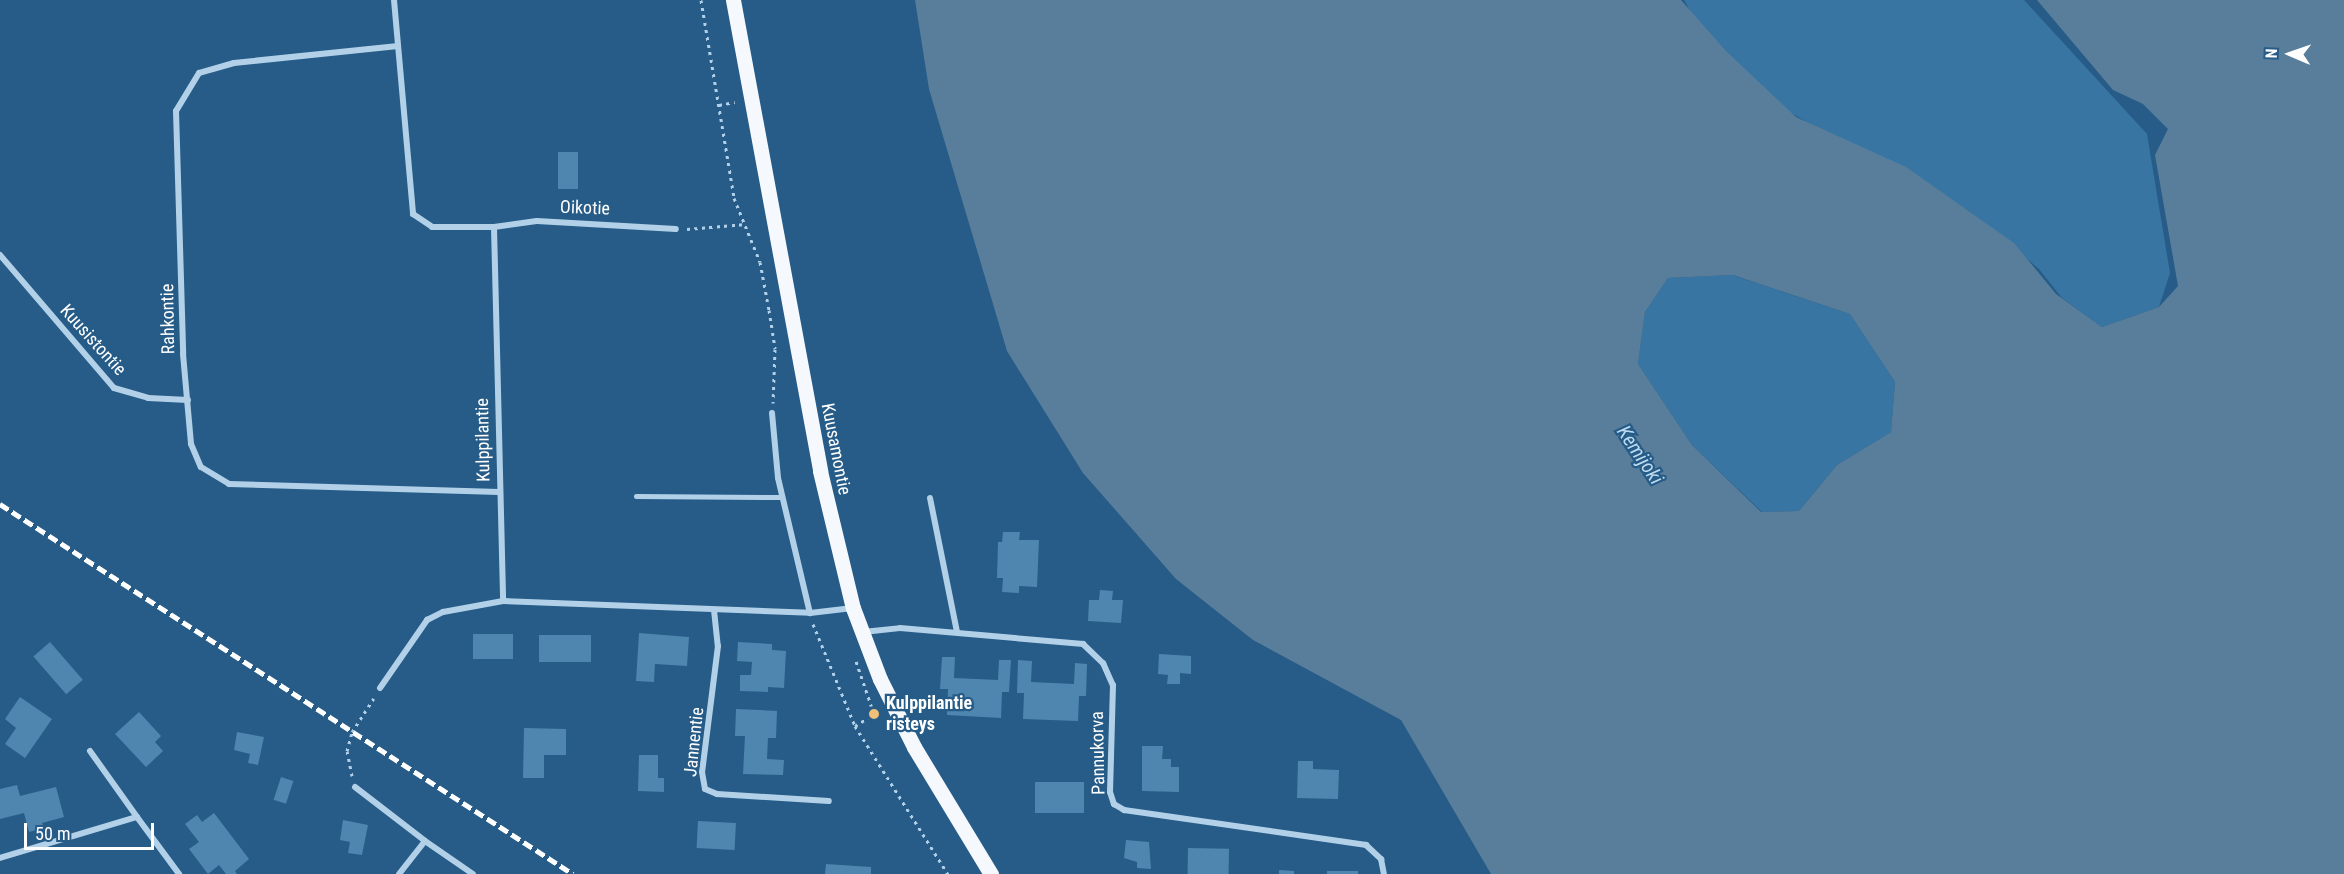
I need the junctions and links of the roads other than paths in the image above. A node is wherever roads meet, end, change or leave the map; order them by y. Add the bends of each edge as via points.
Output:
1 (394, 0) edge
2 (734, 0) edge
3 (398, 46) junction
4 (494, 227) junction
5 (676, 229) road end
6 (0, 255) edge
7 (188, 400) junction
8 (772, 413) road end
9 (499, 492) junction
10 (636, 496) dead end
11 (782, 497) junction
12 (930, 498) dead end
13 (503, 601) junction
14 (853, 608) junction
15 (714, 610) junction
16 (810, 613) junction
17 (862, 632) junction
18 (957, 632) junction
19 (380, 688) road end
20 (90, 751) dead end
21 (355, 787) road end
22 (829, 801) dead end
23 (137, 817) junction
24 (425, 841) junction
25 (0, 858) edge
26 (179, 874) edge
27 (399, 874) edge
28 (473, 874) edge
29 (991, 874) edge
30 (1384, 874) edge

1 - 3 street
2 - 14 main road, Kuusamontie via 820,471
3 - 4 street via 413,214 432,227
3 - 7 street, Rahkontie via 234,63 199,72 176,111
4 - 5 street, Oikotie via 537,221
4 - 9 street, Kulppilantie
6 - 7 street, Kuusistontie via 114,388 148,398
7 - 9 street, Rahkontie via 191,444 201,466 229,484
8 - 11 street via 772,448
9 - 13 street, Kulppilantie
10 - 11 lane
11 - 16 street
12 - 18 street
13 - 15 street
13 - 19 street via 443,612 427,621
14 - 16 street
14 - 17 main road, Kuusamontie
15 - 16 street
15 - 22 street, Jannentie via 718,646 702,772 705,789 717,794
17 - 18 street, Pannukorva via 900,628
17 - 29 main road, Kuusamontie via 914,747
18 - 30 street, Pannukorva via 1083,644 1103,663 1113,686 1110,792 1114,804 1124,810 1366,845 1381,859
20 - 23 street
21 - 24 street
23 - 25 street
23 - 26 street
24 - 27 street
24 - 28 street

